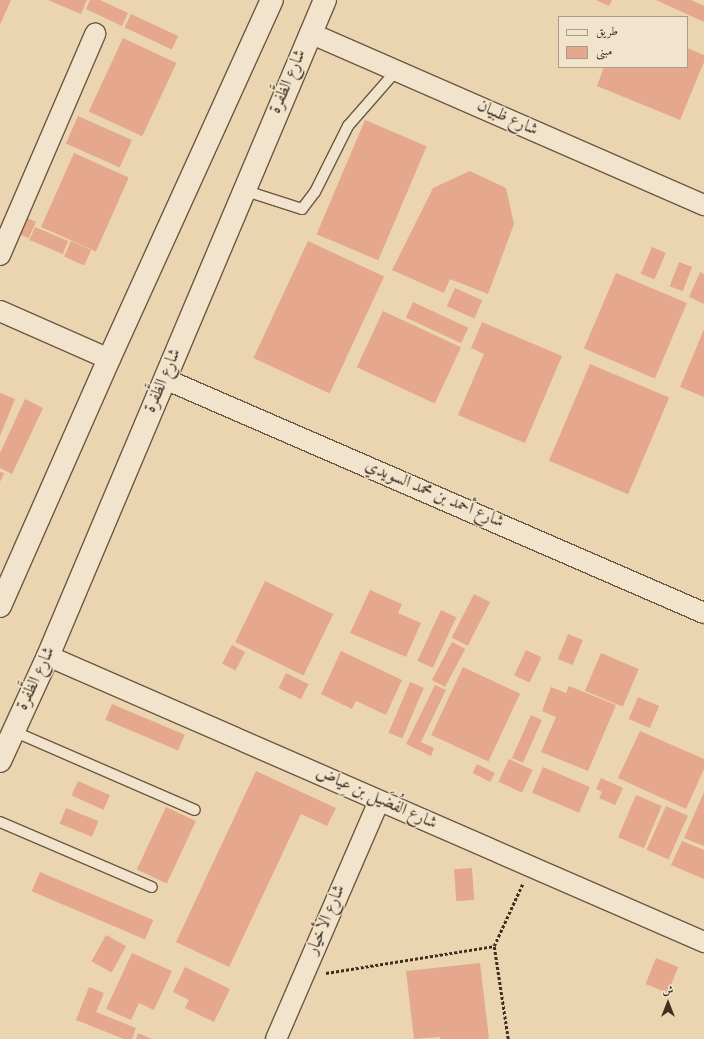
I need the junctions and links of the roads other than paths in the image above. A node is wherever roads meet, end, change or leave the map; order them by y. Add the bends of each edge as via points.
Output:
1 (325, 0) edge
2 (269, 1) edge
3 (310, 33) junction
4 (95, 34) dead end
5 (396, 71) junction
6 (243, 190) junction
7 (704, 205) edge
8 (0, 255) edge
9 (0, 311) edge
10 (109, 359) junction
11 (165, 378) junction
12 (0, 606) edge
13 (704, 613) edge
14 (48, 656) junction
15 (13, 731) junction
16 (0, 761) edge
17 (379, 801) junction
18 (196, 810) dead end
19 (0, 822) edge
20 (152, 887) dead end
21 (704, 942) edge
22 (276, 1039) edge

1 - 3 main road, شارع الظَّفرة
2 - 10 main road
3 - 5 street, شارع ظبيان
3 - 6 main road, شارع الظَّفرة
4 - 8 street
5 - 6 lane via 348,126 315,192 302,209
5 - 7 street, شارع ظبيان
6 - 11 main road, شارع الظَّفرة
9 - 10 street
10 - 12 main road
11 - 13 street, شارع أحمد بن محمد السويدي
11 - 14 main road, شارع الظَّفرة
14 - 15 main road, شارع الظَّفرة
14 - 17 street, شارع الفُضَيل بن عِياض
15 - 16 main road, شارع الظَّفرة
15 - 18 lane
17 - 21 street, شارع الفُضَيل بن عِياض
17 - 22 street, شارع الأخيار
19 - 20 lane

